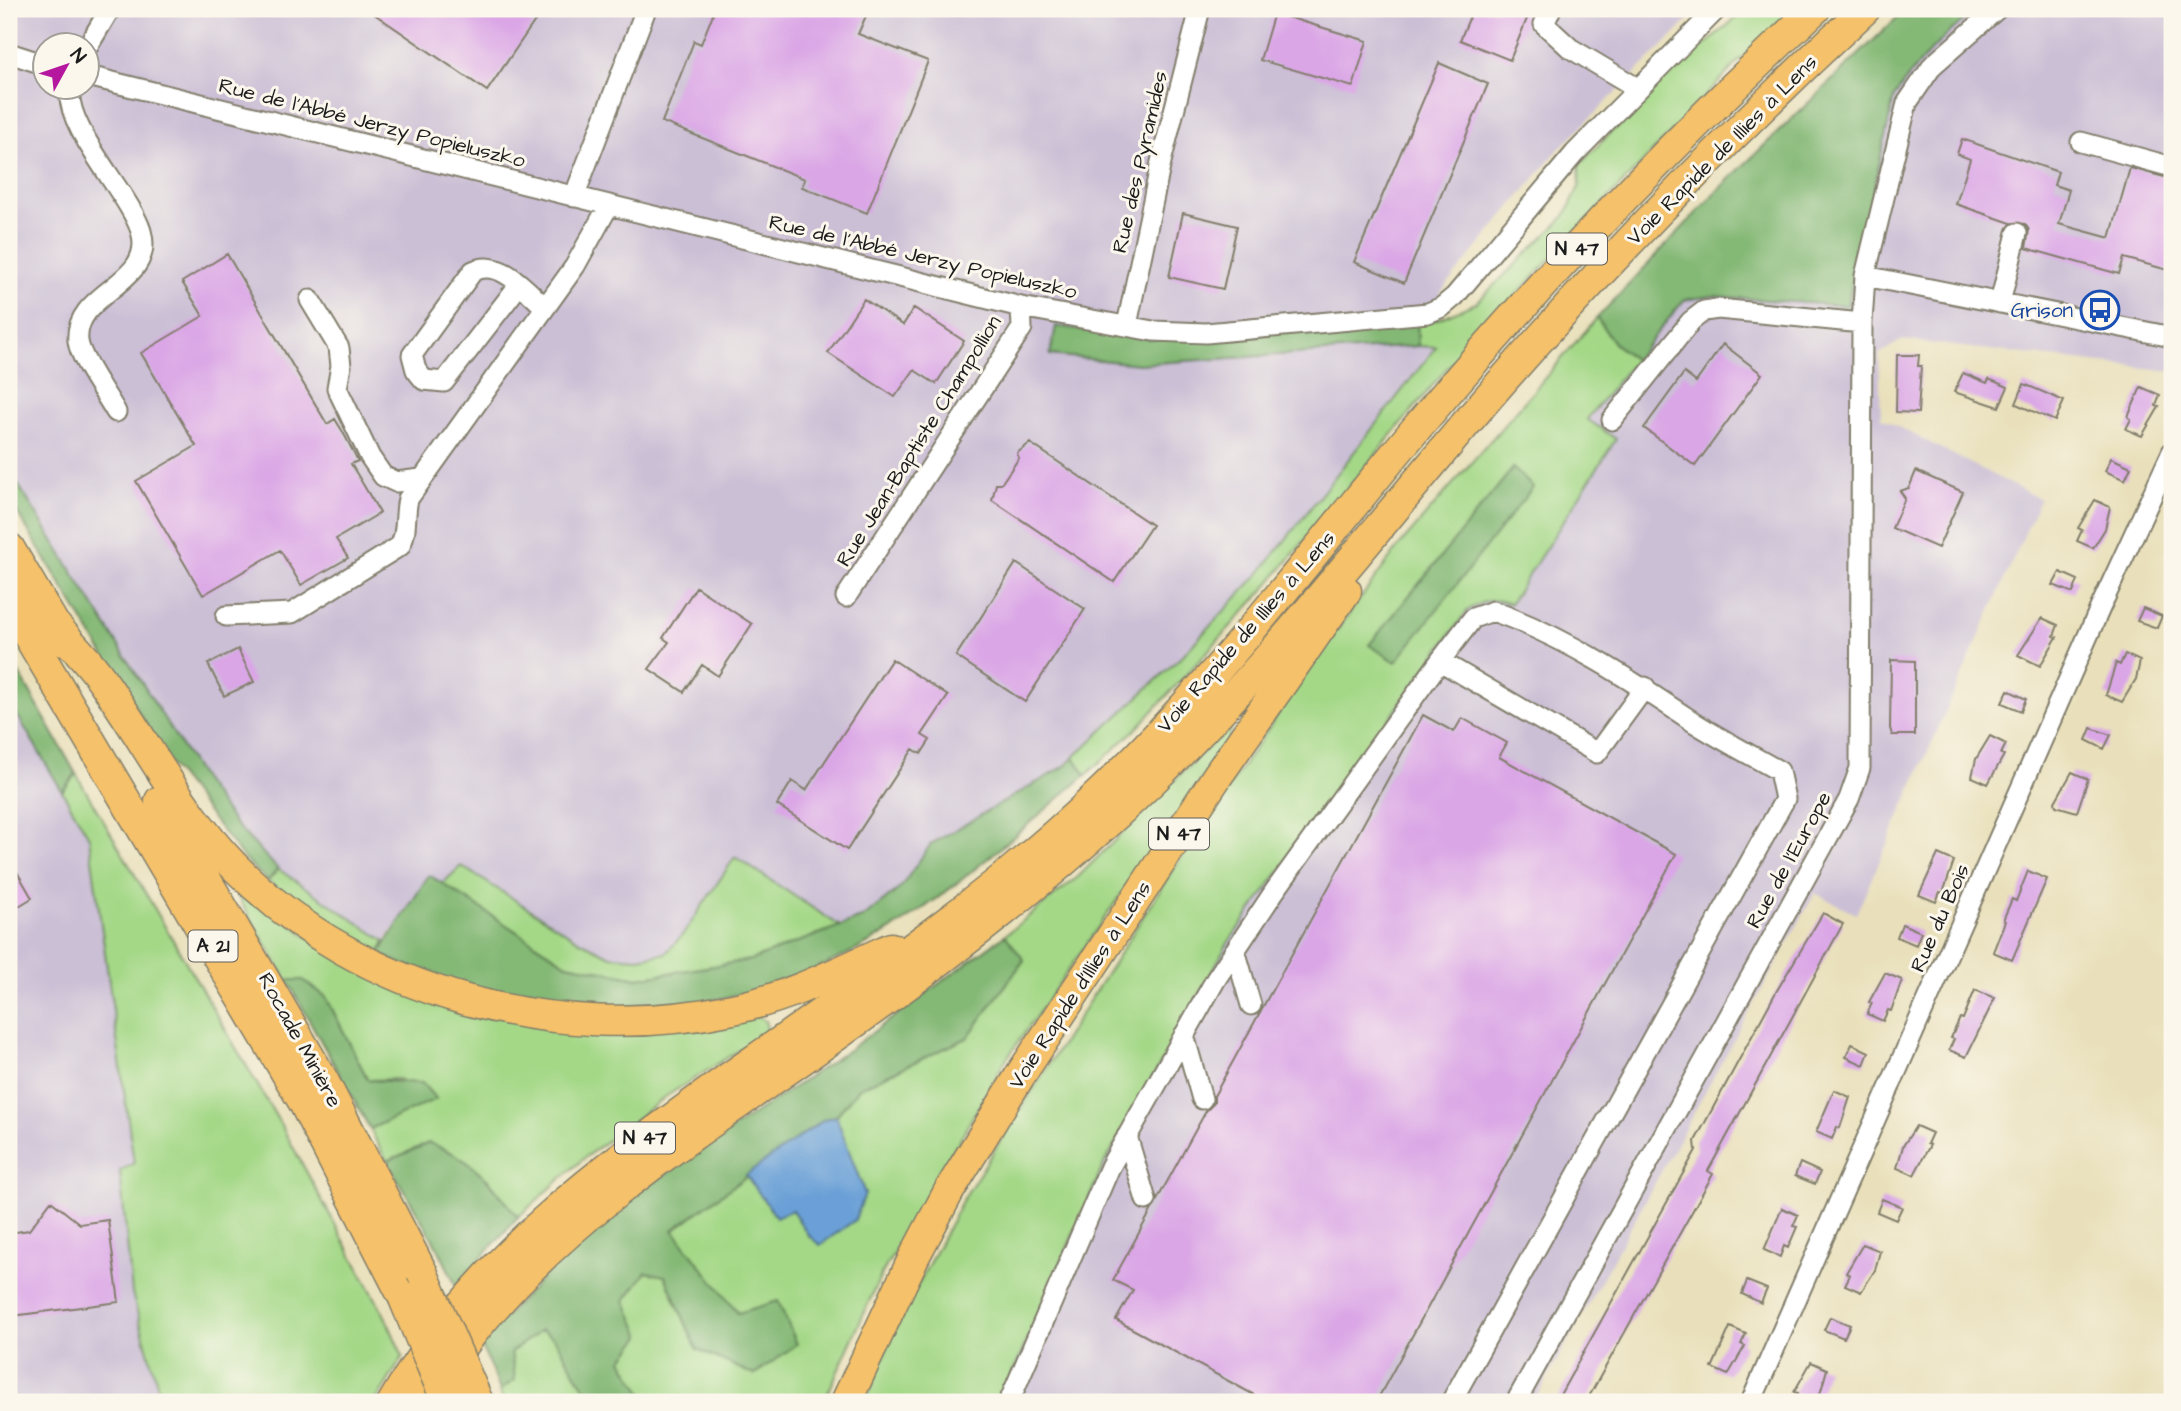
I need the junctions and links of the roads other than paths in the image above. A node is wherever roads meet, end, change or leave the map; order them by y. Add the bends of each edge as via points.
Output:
1 (110, 9) edge
2 (646, 9) edge
3 (1200, 9) edge
4 (1550, 9) edge
5 (1717, 9) edge
6 (1815, 9) edge
7 (1865, 9) edge
8 (1997, 9) edge
9 (96, 32) edge
10 (9, 53) edge
11 (32, 60) edge
12 (102, 79) edge
13 (1637, 88) junction
14 (73, 102) edge
15 (2081, 142) dead end
16 (2172, 167) edge
17 (575, 197) junction
18 (609, 205) junction
19 (2017, 233) dead end
20 (1865, 276) junction
21 (519, 285) junction
22 (310, 300) dead end
23 (2000, 303) junction
24 (545, 307) junction
25 (1021, 307) junction
26 (1861, 323) junction
27 (1127, 325) junction
28 (2172, 337) edge
29 (116, 412) dead end
30 (1612, 420) dead end
31 (2172, 452) edge
32 (421, 479) junction
33 (1415, 482) junction
34 (9, 548) edge
35 (846, 597) dead end
36 (9, 603) edge
37 (226, 616) dead end
38 (55, 625) junction
39 (1440, 662) junction
40 (1645, 687) junction
41 (946, 925) junction
42 (1235, 950) junction
43 (1251, 1005) dead end
44 (1184, 1035) junction
45 (1202, 1099) dead end
46 (1127, 1136) junction
47 (1146, 1200) dead end
48 (393, 1402) edge
49 (426, 1402) edge
50 (447, 1402) edge
51 (478, 1402) edge
52 (846, 1402) edge
53 (1009, 1402) edge
54 (1451, 1402) edge
55 (1516, 1402) edge
56 (1751, 1402) edge

1 - 9 street
2 - 17 street
3 - 27 street, Rue des Pyramides via 1161,162
4 - 13 street via 1544,24 1555,37
5 - 13 street, Rue de l'Abbé Jerzy Popieluszko
6 - 41 highway, Voie Rapide de Illies à Lens / N 47 via 1672,150 1531,299 1419,425 1222,666 1139,755 1081,811
7 - 33 highway, Voie Rapide de Illies à Lens / N 47 via 1646,225
8 - 20 street, Rue de l'Europe via 1933,65 1907,103
10 - 11 street
12 - 17 street, Rue de l'Abbé Jerzy Popieluszko
13 - 27 street, Rue de l'Abbé Jerzy Popieluszko via 1574,153 1442,307 1428,313 1206,333
14 - 29 street via 89,142 141,232 142,257 129,275 87,312 79,326 80,349
15 - 16 street
17 - 18 street, Rue de l'Abbé Jerzy Popieluszko
18 - 24 street via 575,266
18 - 25 street, Rue de l'Abbé Jerzy Popieluszko
19 - 23 street
20 - 23 street
20 - 26 street, Rue de l'Europe
21 - 21 street via 498,268 484,266 473,271 412,355 424,380 443,382
21 - 24 street
22 - 32 street via 340,348 337,388 370,457 389,479
23 - 28 street
24 - 32 street
25 - 27 street, Rue de l'Abbé Jerzy Popieluszko
25 - 35 street, Rue Jean-Baptiste Champollion via 1022,328
26 - 30 street via 1704,311
26 - 55 street, Rue de l'Europe via 1860,768 1849,799
31 - 56 street, Rue du Bois
32 - 37 street via 408,499 404,514 407,534 400,546 292,613
33 - 49 highway, Voie Rapide de Illies à Lens via 1225,705 1150,783 974,934 629,1180 570,1229 475,1329
33 - 52 highway, Voie Rapide d’Illies à Lens / N 47 via 1396,526 1295,662 1021,1074 949,1191
34 - 38 highway, Rocade Minière / A 21
36 - 50 highway, Rocade Minière / A 21, bridge via 303,1101 403,1296
38 - 41 highway via 97,673 182,805 234,866 316,933 382,970 426,987 480,1004 561,1017 622,1023 675,1018 735,1009 780,995
38 - 51 highway, Rocade Minière / A 21, bridge via 369,1164
39 - 40 street via 1473,618 1493,611 1528,623
39 - 40 street via 1597,753
39 - 42 street
40 - 54 street via 1697,724 1779,771 1785,799
41 - 48 highway, N 47 via 633,1146 525,1236 477,1287
42 - 43 street
42 - 44 street
44 - 45 street
44 - 46 street
46 - 47 street
46 - 53 street

